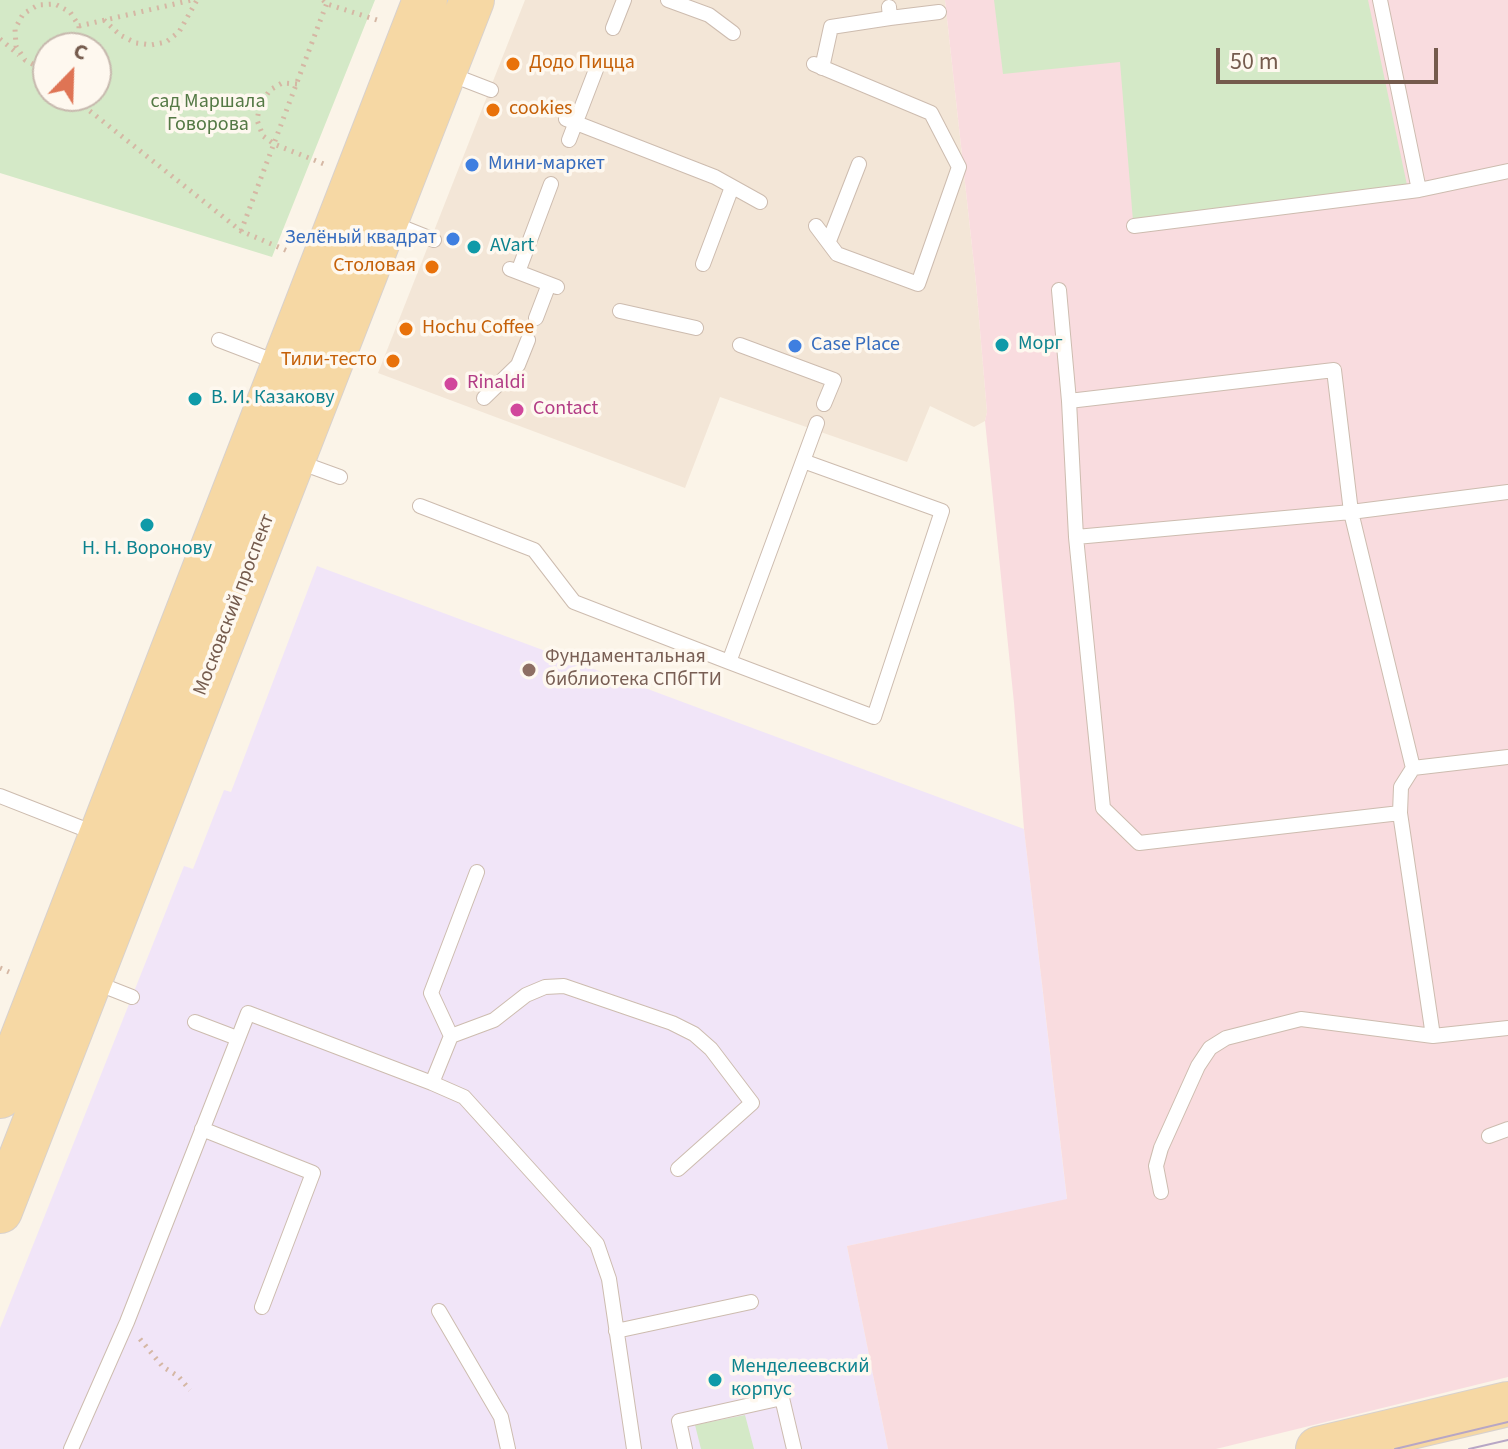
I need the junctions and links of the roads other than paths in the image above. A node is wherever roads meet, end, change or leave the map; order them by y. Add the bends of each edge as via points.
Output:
1 (425, 0) edge
2 (472, 0) edge
3 (624, 0) edge
4 (668, 0) edge
5 (1380, 0) edge
6 (939, 12) dead end
7 (613, 28) dead end
8 (733, 33) dead end
9 (597, 67) dead end
10 (443, 71) junction
11 (491, 90) dead end
12 (571, 121) junction
13 (569, 140) dead end
14 (859, 164) dead end
15 (1508, 171) edge
16 (551, 184) dead end
17 (732, 187) junction
18 (1419, 190) junction
19 (760, 202) dead end
20 (385, 221) junction
21 (816, 226) dead end
22 (1134, 226) dead end
23 (434, 240) dead end
24 (829, 241) junction
25 (703, 264) dead end
26 (1059, 290) dead end
27 (620, 311) dead end
28 (536, 318) dead end
29 (696, 328) dead end
30 (219, 340) dead end
31 (528, 340) dead end
32 (740, 345) dead end
33 (283, 364) junction
34 (484, 398) dead end
35 (1069, 401) junction
36 (824, 404) dead end
37 (817, 423) dead end
38 (292, 460) junction
39 (803, 461) junction
40 (340, 477) dead end
41 (1508, 492) edge
42 (420, 506) dead end
43 (1351, 512) junction
44 (1076, 537) junction
45 (729, 662) junction
46 (1508, 757) edge
47 (1413, 768) junction
48 (0, 796) edge
49 (1400, 813) junction
50 (101, 835) junction
51 (477, 872) dead end
52 (90, 980) junction
53 (132, 997) dead end
54 (195, 1022) dead end
55 (1508, 1028) edge
56 (451, 1036) junction
57 (1433, 1036) junction
58 (237, 1038) junction
59 (432, 1083) junction
60 (0, 1096) edge
61 (202, 1129) junction
62 (1508, 1129) edge
63 (1489, 1136) dead end
64 (678, 1169) dead end
65 (1161, 1192) dead end
66 (0, 1211) edge
67 (751, 1302) dead end
68 (262, 1307) dead end
69 (439, 1311) dead end
70 (616, 1331) junction
71 (1508, 1404) edge
72 (71, 1449) edge
73 (508, 1449) edge
74 (634, 1449) edge
75 (685, 1449) edge
76 (794, 1449) edge
77 (1318, 1449) edge

1 - 33 main road, Московский проспект
2 - 10 main road, Московский проспект
3 - 7 lane
4 - 8 lane via 709,15
5 - 18 lane
6 - 24 lane via 889,13 831,27 818,66 931,113 959,167 918,284 837,254
9 - 12 lane
10 - 11 lane
10 - 20 main road, Московский проспект
12 - 13 lane
12 - 17 lane
14 - 24 lane
15 - 18 lane
16 - 28 lane via 514,271 553,286
17 - 19 lane
17 - 25 lane
18 - 22 lane
20 - 23 lane
20 - 38 main road, Московский проспект
21 - 24 lane
26 - 35 lane
27 - 29 lane
30 - 33 lane
31 - 34 lane via 518,365
32 - 36 lane via 834,380
33 - 50 main road, Московский проспект
35 - 43 lane via 1334,370
35 - 44 lane
37 - 39 lane
38 - 40 lane
38 - 52 main road, Московский проспект
39 - 45 lane
39 - 45 lane via 942,511 874,717
41 - 43 lane
42 - 45 lane via 534,550 574,602
43 - 44 lane
43 - 47 lane
44 - 49 lane via 1103,808 1139,843
46 - 47 lane
47 - 49 lane via 1401,787
48 - 50 lane
49 - 57 lane
50 - 60 main road, Московский проспект
51 - 56 lane via 431,993
52 - 53 lane
52 - 66 main road, Московский проспект
54 - 58 lane
55 - 57 lane
56 - 59 lane
56 - 64 lane via 494,1020 526,995 564,986 694,1034 752,1103
57 - 65 lane via 1301,1019 1226,1038 1210,1048 1198,1066 1161,1148 1156,1166
58 - 59 lane via 248,1013
58 - 61 lane
59 - 70 lane via 464,1097 589,1233 609,1279
61 - 68 lane via 313,1173
61 - 72 lane
62 - 63 lane
67 - 70 lane
69 - 73 lane via 501,1417
70 - 74 lane
71 - 77 main road
75 - 76 lane via 679,1421 782,1398

